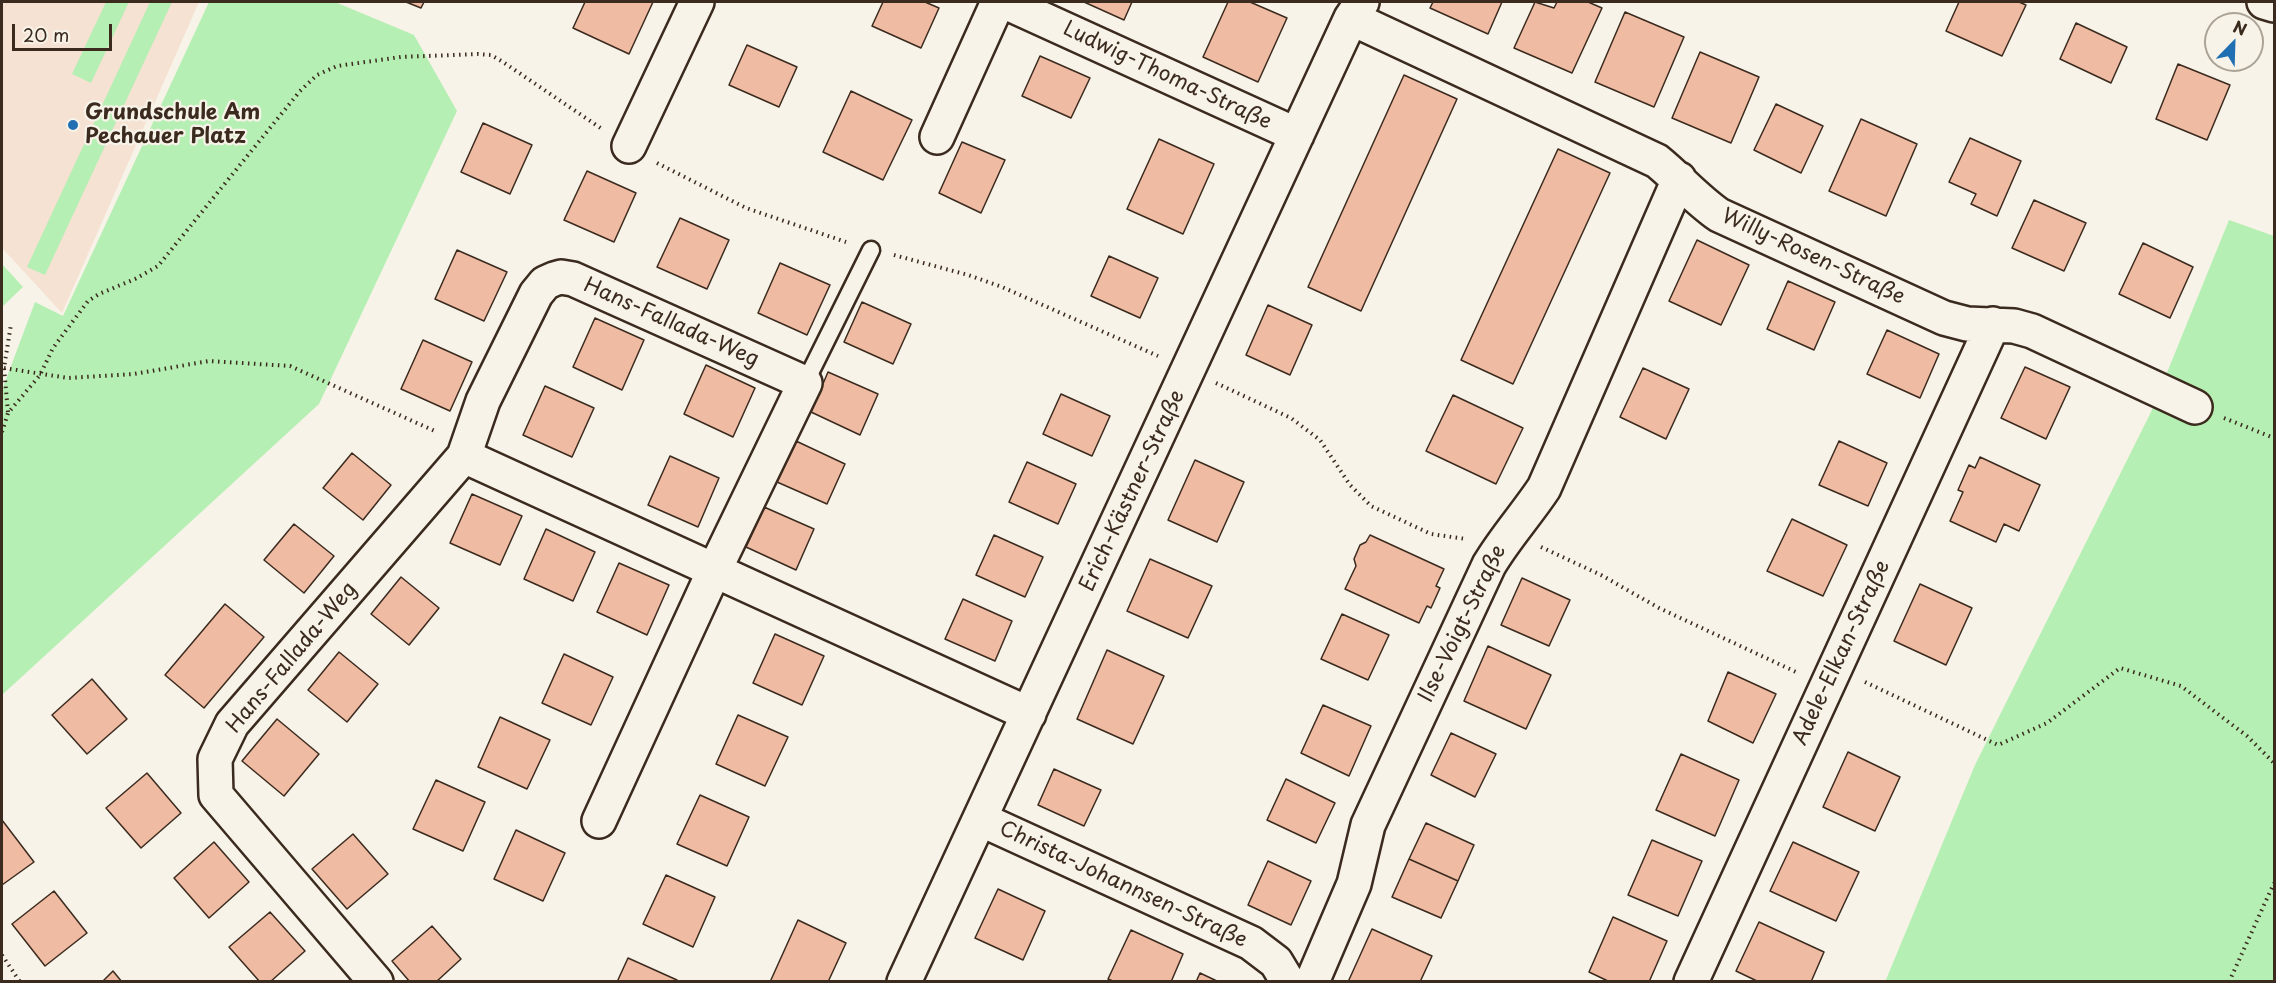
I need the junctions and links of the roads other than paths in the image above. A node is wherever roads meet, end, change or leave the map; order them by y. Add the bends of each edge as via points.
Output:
1 (697, 2) edge
2 (998, 2) edge
3 (1005, 2) edge
4 (2264, 2) edge
5 (2274, 5) edge
6 (1357, 10) edge
7 (1297, 135) junction
8 (938, 137) dead end
9 (629, 146) road end
10 (1679, 179) junction
11 (871, 250) road end
12 (1993, 324) junction
13 (805, 383) junction
14 (2195, 407) road end
15 (464, 456) junction
16 (714, 571) junction
17 (1029, 714) junction
18 (980, 819) junction
19 (599, 821) dead end
20 (376, 981) edge
21 (904, 981) edge
22 (1288, 981) edge
23 (1312, 981) edge
24 (1691, 981) edge

1 - 9 street
2 - 8 street
3 - 7 street, Ludwig-Thoma-Straße
4 - 5 street
6 - 7 street, Erich-Kästner-Straße
6 - 10 street, Willy-Rosen-Straße via 1657,161
7 - 17 street, Erich-Kästner-Straße
10 - 12 street, Willy-Rosen-Straße via 1719,215 1944,318 1967,324
10 - 23 street, Ilse-Voigt-Straße via 1544,488 1489,565 1368,825 1354,884
11 - 13 lane
12 - 14 street, Willy-Rosen-Straße via 2032,331
12 - 24 street, Adele-Elkan-Straße
13 - 15 street, Hans-Fallada-Weg via 561,277 545,283 533,299 483,401
13 - 16 street
15 - 16 street
15 - 20 street, Hans-Fallada-Weg via 232,724 215,759 216,795
16 - 17 street
16 - 19 street
17 - 18 street, Erich-Kästner-Straße
18 - 21 street, Erich-Kästner-Straße
18 - 22 street, Christa-Johannsen-Straße via 1251,943 1276,962

